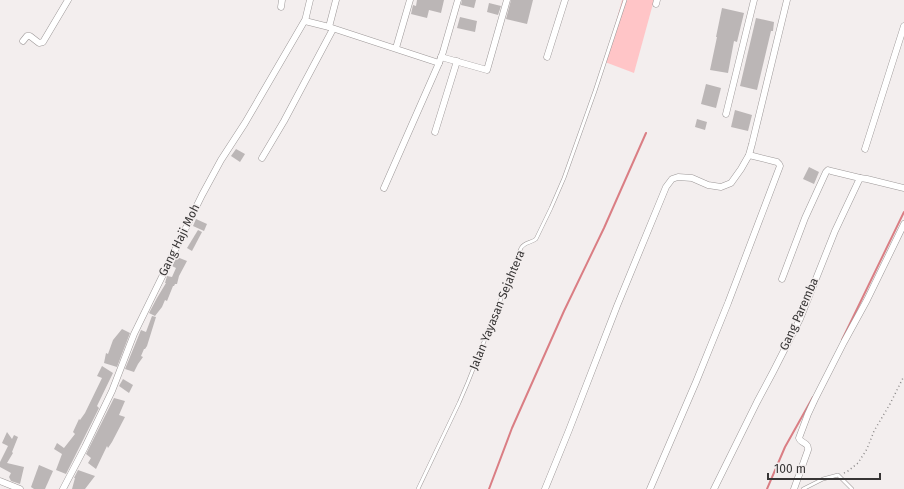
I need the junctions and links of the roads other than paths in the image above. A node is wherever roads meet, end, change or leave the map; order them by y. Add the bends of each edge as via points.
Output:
1 (68, 0) edge
2 (310, 0) edge
3 (336, 0) edge
4 (410, 0) edge
5 (458, 0) edge
6 (507, 0) edge
7 (565, 0) edge
8 (625, 0) edge
9 (754, 0) edge
10 (787, 0) edge
11 (305, 21) junction
12 (904, 26) edge
13 (331, 28) junction
14 (23, 41) dead end
15 (396, 48) junction
16 (547, 57) dead end
17 (440, 60) junction
18 (458, 62) junction
19 (726, 114) dead end
20 (435, 132) dead end
21 (865, 150) dead end
22 (749, 155) junction
23 (262, 158) dead end
24 (860, 178) junction
25 (384, 188) dead end
26 (904, 188) edge
27 (904, 224) edge
28 (782, 278) dead end
29 (0, 481) edge
30 (20, 489) edge
31 (63, 489) edge
32 (418, 489) edge
33 (545, 489) edge
34 (650, 489) edge
35 (714, 489) edge
36 (794, 489) edge
37 (803, 489) edge
38 (852, 489) edge

1 - 14 street via 43,42 39,43 28,36
2 - 11 street, Gang Haji Moh
3 - 13 street
4 - 15 street
5 - 17 street
6 - 18 street via 487,70
7 - 16 street
8 - 32 lane, Jalan Yayasan Sejahtera via 564,178 536,239 521,248 465,389
9 - 19 street
10 - 22 street
11 - 13 street
11 - 31 street, Gang Haji Moh via 202,195 134,334 112,391
12 - 21 street
13 - 15 street
13 - 23 street via 284,121
15 - 17 street
17 - 18 street
17 - 25 street
18 - 20 street
22 - 33 street via 731,183 721,187 692,178 678,177 672,179 666,187
22 - 34 street via 777,162 780,166 731,296
24 - 26 street
24 - 28 street via 828,170 826,172
24 - 35 street, Gang Paremba via 835,231 800,319
27 - 36 street via 808,414 799,438 807,444 808,450
29 - 30 street
37 - 38 lane via 838,475

